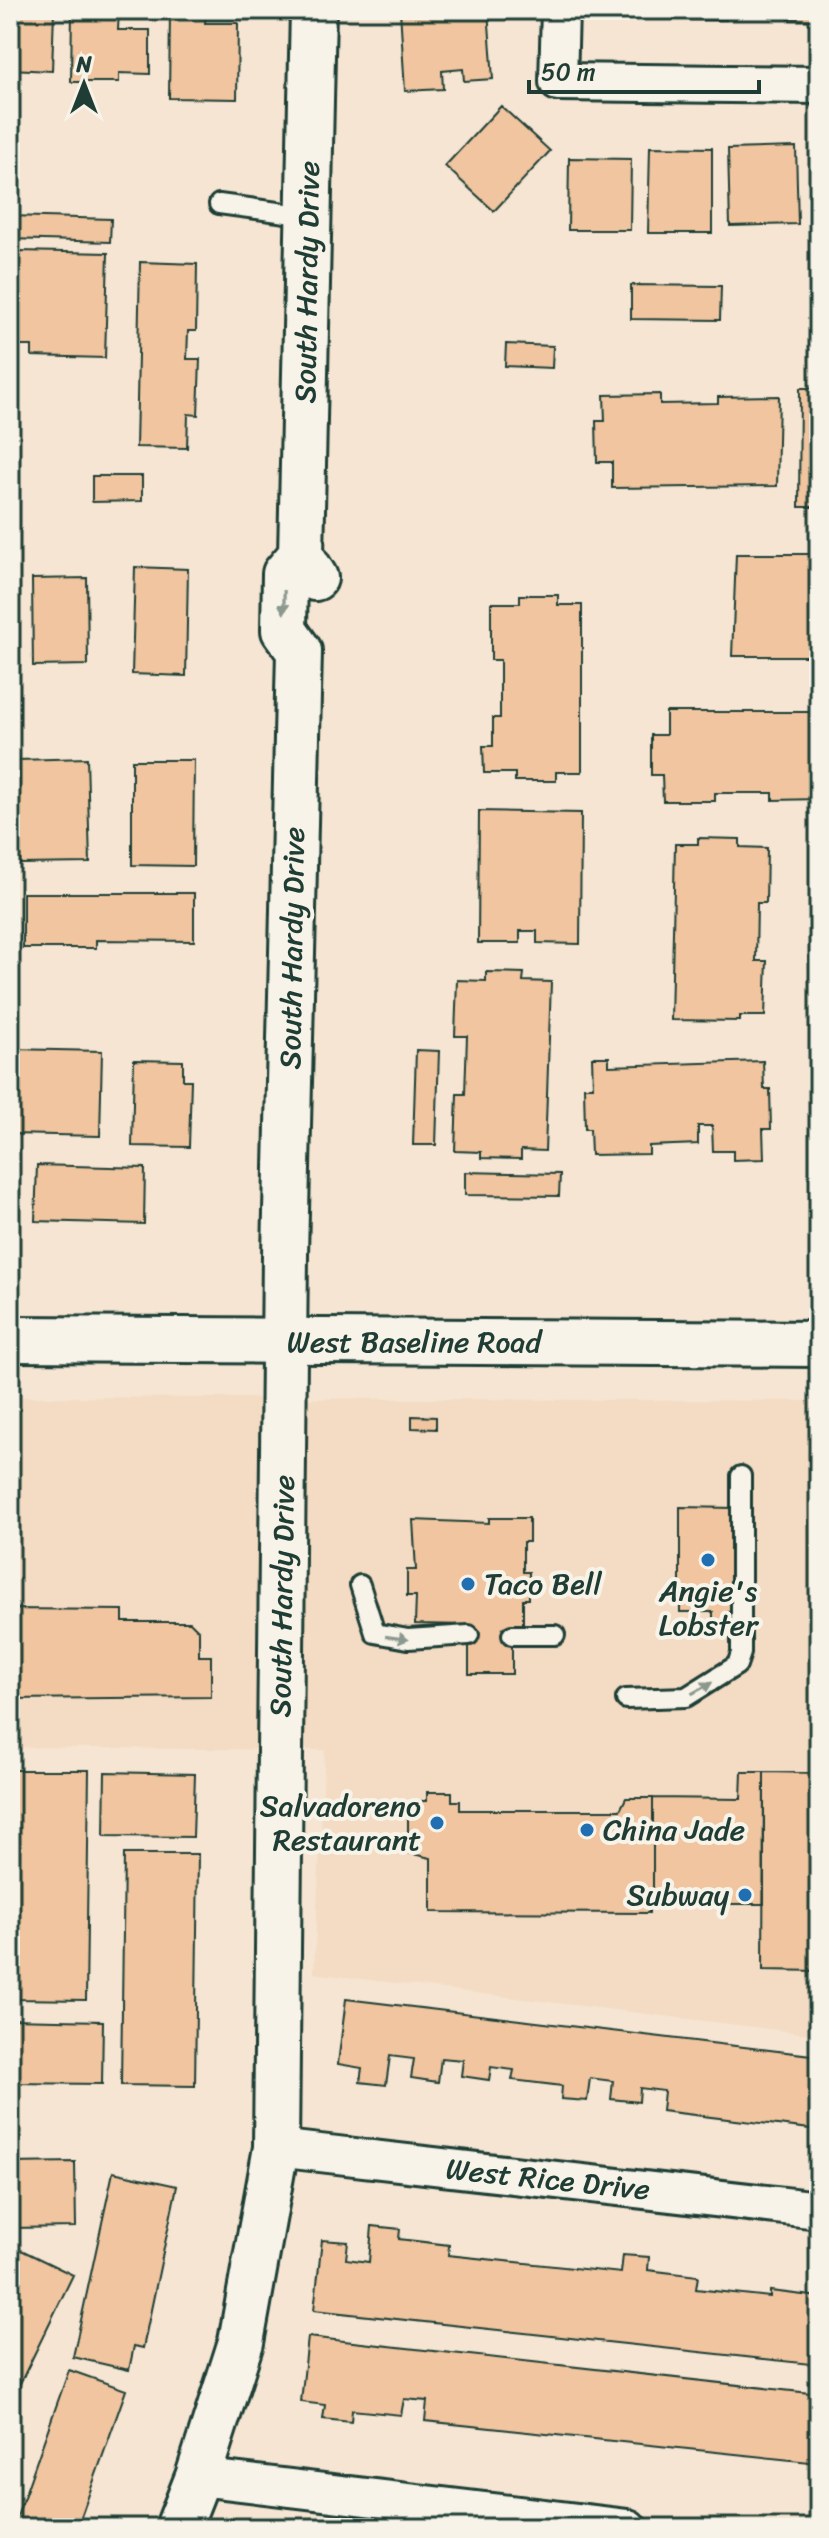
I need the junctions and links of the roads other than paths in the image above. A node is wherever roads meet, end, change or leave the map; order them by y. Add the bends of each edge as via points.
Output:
1 (313, 10) edge
2 (560, 10) edge
3 (819, 85) edge
4 (219, 204) dead end
5 (308, 216) junction
6 (10, 1339) edge
7 (285, 1341) junction
8 (819, 1344) edge
9 (741, 1476) dead end
10 (360, 1585) dead end
11 (469, 1635) dead end
12 (512, 1635) dead end
13 (555, 1635) dead end
14 (626, 1699) dead end
15 (276, 2148) junction
16 (819, 2210) edge
17 (198, 2477) junction
18 (178, 2528) edge
19 (628, 2528) edge

1 - 5 street, South Hardy Drive
2 - 3 street via 558,82
4 - 5 lane
5 - 7 street, South Hardy Drive via 301,555 285,574 284,630 299,651
6 - 7 street, West Baseline Road
7 - 8 street, West Baseline Road
7 - 15 street, South Hardy Drive
14 -> 9 lane via 686,1697 737,1665
10 -> 11 lane via 375,1633 408,1639
12 - 13 lane
15 - 16 street, West Rice Drive
15 - 17 street, South Hardy Drive via 241,2342
17 - 18 street, South Hardy Drive
17 - 19 street

